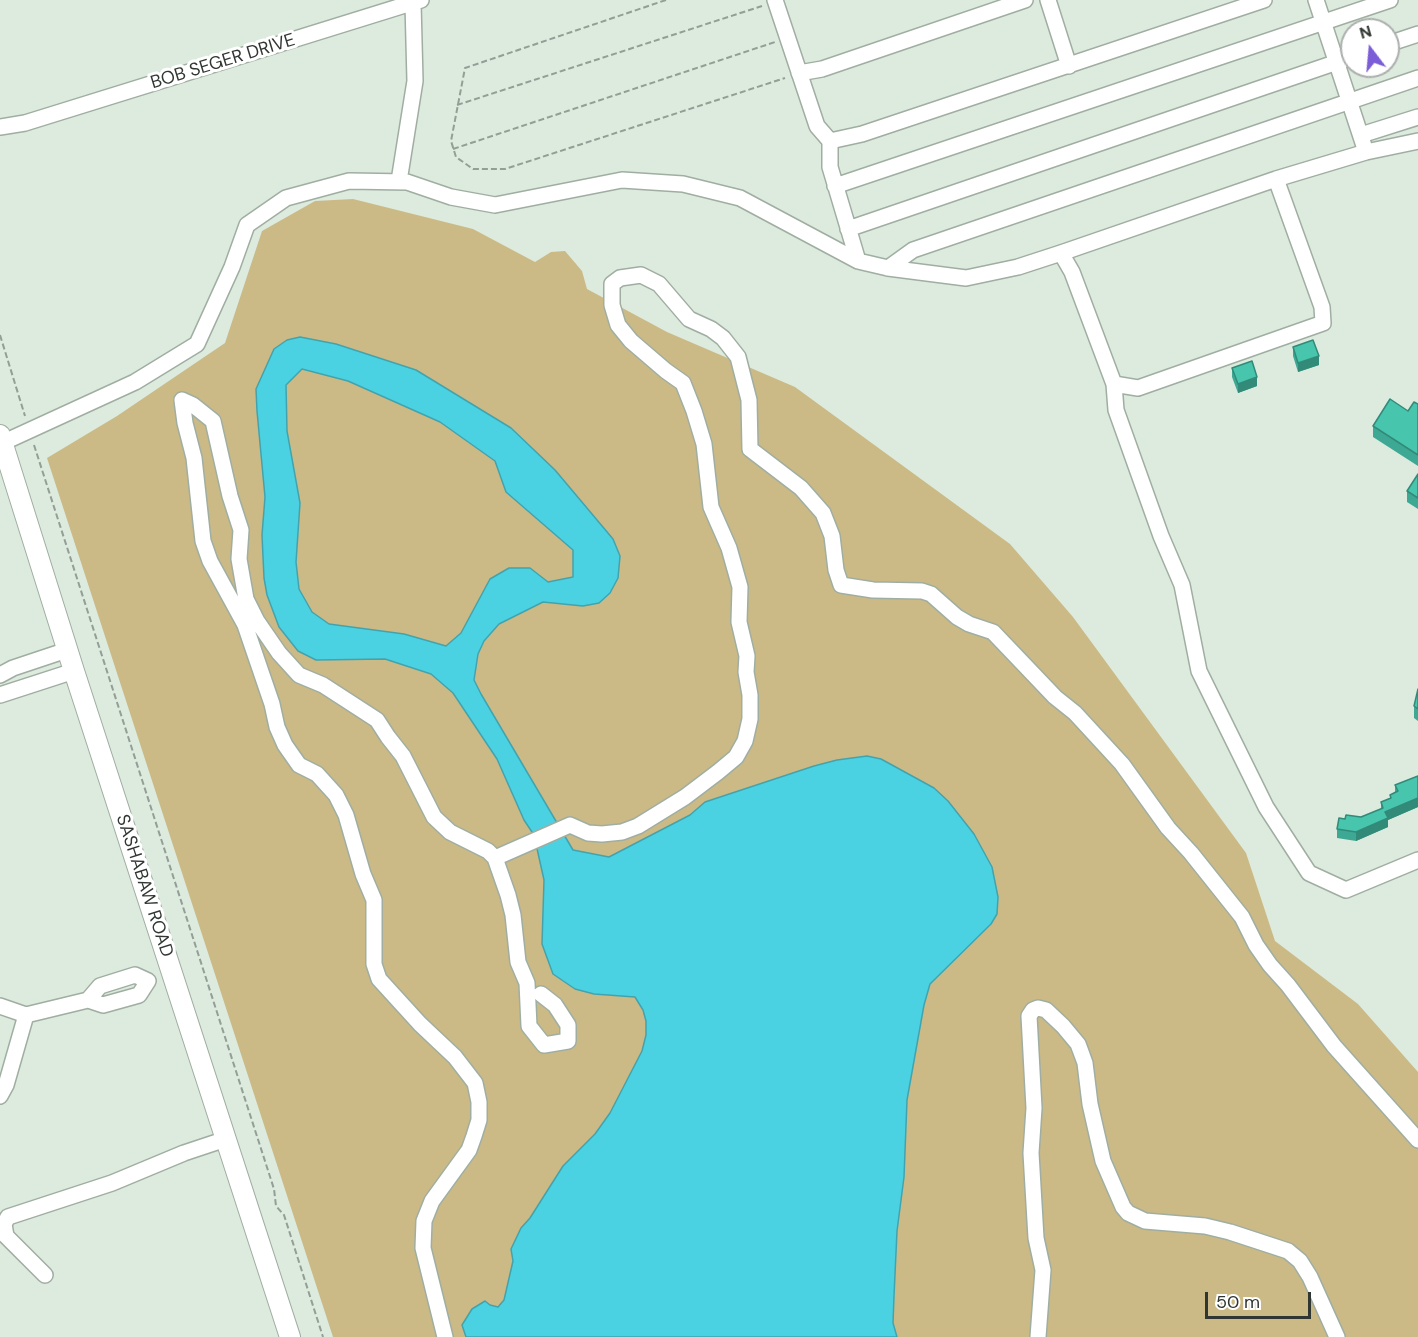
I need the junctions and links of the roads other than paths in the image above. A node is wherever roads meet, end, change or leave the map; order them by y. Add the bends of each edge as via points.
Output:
1 (1025, 0) edge
2 (1048, 0) edge
3 (1264, 0) edge
4 (1316, 0) edge
5 (1390, 0) edge
6 (417, 1) edge
7 (775, 1) edge
8 (1323, 22) junction
9 (1418, 34) edge
10 (1400, 40) edge
11 (1340, 61) edge
12 (1336, 62) junction
13 (1069, 66) junction
14 (799, 74) junction
15 (1418, 78) edge
16 (1350, 102) junction
17 (1418, 117) edge
18 (25, 123) junction
19 (0, 127) edge
20 (1361, 135) junction
21 (0, 136) edge
22 (830, 141) junction
23 (1418, 141) edge
24 (1366, 152) junction
25 (1276, 179) junction
26 (399, 182) junction
27 (835, 186) junction
28 (848, 229) junction
29 (1061, 253) junction
30 (858, 261) junction
31 (888, 268) junction
32 (1114, 384) junction
33 (1, 439) edge
34 (67, 650) junction
35 (74, 671) junction
36 (0, 675) edge
37 (0, 695) edge
38 (495, 858) junction
39 (1418, 860) edge
40 (172, 974) junction
41 (541, 994) dead end
42 (0, 1006) edge
43 (26, 1015) junction
44 (0, 1096) edge
45 (226, 1139) junction
46 (1418, 1140) edge
47 (45, 1275) dead end
48 (290, 1337) edge
49 (445, 1337) edge
50 (1038, 1337) edge
51 (1337, 1337) edge

1 - 14 lane
2 - 13 lane
3 - 13 lane
4 - 8 lane
5 - 8 lane
6 - 18 lane, BOB SEGER DRIVE
6 - 26 lane via 415,81
7 - 14 lane
8 - 12 lane
8 - 27 lane
9 - 10 lane
11 - 12 lane
12 - 16 lane
12 - 28 lane
13 - 22 lane via 862,135
14 - 22 lane via 817,126
15 - 16 lane
16 - 20 lane
16 - 31 lane via 913,250
17 - 20 lane
18 - 19 lane, BOB SEGER DRIVE
18 - 21 lane, BOB SEGER DRIVE
20 - 24 lane
22 - 27 lane
23 - 24 lane
24 - 25 lane
25 - 29 lane
25 - 32 lane via 1322,307 1323,323 1138,388
26 - 30 lane via 495,205 622,180 683,184 740,198
26 - 33 lane via 349,181 286,198 247,225 197,344 135,382 30,431
27 - 28 lane
28 - 30 lane
29 - 31 lane via 966,278
29 - 32 lane via 1072,272
30 - 31 lane
32 - 39 lane via 1116,410 1182,585 1199,671 1266,807 1309,873 1346,890
33 - 34 main road, SASHABAW ROAD
34 - 35 main road, SASHABAW ROAD
34 - 36 lane
35 - 37 lane
35 - 40 main road, SASHABAW ROAD
38 - 41 lane via 508,894 514,939 527,983 529,1026 544,1045 568,1041 568,1025 555,1005
38 - 46 lane via 570,825 588,833 622,832 685,797 736,757 745,741 750,695 739,622 740,587 711,507 704,444 694,411 683,383 631,341 618,325 612,305 612,284 620,278 641,274 659,284 689,319 723,338 738,357 749,400 750,449 801,488 824,513 841,585 931,594 963,620 993,632 1122,764 1168,828 1242,917 1270,965 1334,1046
38 - 49 lane via 450,832 434,817 403,756 377,720 323,685 299,675 257,621 246,599 239,559 241,530 213,421 182,400 194,458 202,540 238,610 285,745 299,765 317,774 336,795 346,815 374,900 374,964 379,979 475,1083 479,1120 474,1136 432,1201 424,1221 423,1248
40 - 43 lane via 148,981 139,995 103,1005 88,1000
40 - 45 main road, SASHABAW ROAD
42 - 43 lane
43 - 44 lane
45 - 47 lane via 112,1183 8,1217 4,1224 6,1236
45 - 48 main road, SASHABAW ROAD
50 - 51 lane via 1043,1270 1036,1238 1031,1153 1034,1108 1029,1022 1029,1016 1038,1008 1046,1010 1078,1044 1103,1161 1128,1213 1145,1221 1205,1226 1288,1251 1310,1277

